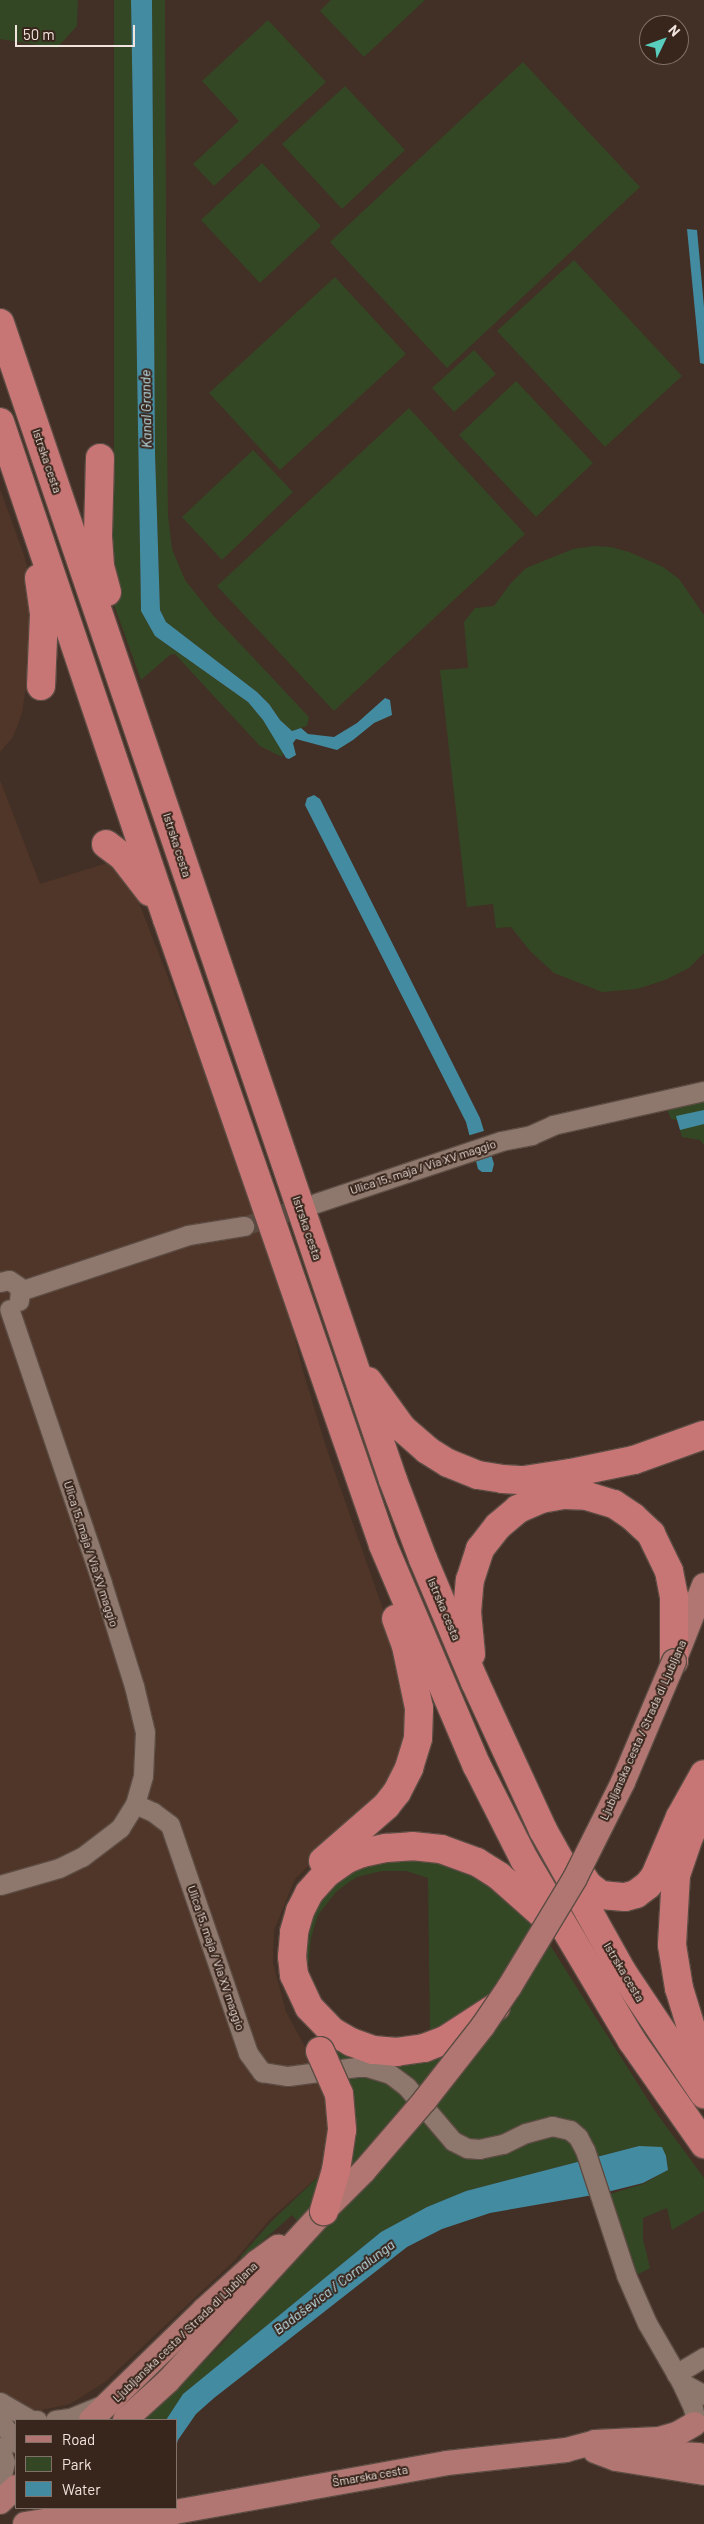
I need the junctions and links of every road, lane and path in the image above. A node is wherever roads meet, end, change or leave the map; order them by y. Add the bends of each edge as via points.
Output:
1 (0, 323) edge
2 (0, 422) edge
3 (100, 458) dead end
4 (24, 496) junction
5 (117, 666) junction
6 (41, 686) dead end
7 (106, 844) dead end
8 (167, 919) junction
9 (704, 1091) edge
10 (316, 1202) tunnel mouth
11 (244, 1226) tunnel mouth
12 (1, 1277) edge
13 (20, 1291) junction
14 (5, 1308) edge
15 (349, 1353) junction
16 (704, 1435) edge
17 (383, 1545) junction
18 (704, 1585) edge
19 (674, 1662) junction
20 (475, 1682) junction
21 (704, 1774) edge
22 (135, 1804) junction
23 (704, 1806) edge
24 (543, 1830) junction
25 (0, 1885) edge
26 (566, 1932) junction
27 (496, 2006) junction
28 (324, 2051) junction
29 (704, 2070) edge
30 (704, 2094) edge
31 (704, 2144) edge
32 (315, 2220) junction
33 (704, 2357) edge
34 (679, 2378) junction
35 (704, 2395) edge
36 (0, 2402) edge
37 (124, 2414) edge
38 (698, 2418) edge
39 (28, 2419) edge
40 (62, 2419) edge
41 (96, 2419) edge
42 (0, 2420) edge
43 (15, 2442) edge
44 (0, 2447) edge
45 (566, 2450) junction
46 (702, 2462) edge
47 (0, 2483) edge
48 (15, 2488) edge
49 (0, 2502) edge
50 (178, 2508) edge
51 (23, 2509) edge
52 (92, 2509) edge
53 (166, 2510) edge
54 (125, 2518) junction
55 (7, 2524) edge
56 (25, 2524) edge

1 - 5 highway, Istrska cesta
2 - 4 highway
3 - 5 highway via 100,566 122,640
4 - 6 highway via 28,540 39,578 44,615
4 - 8 highway
5 - 15 highway, Istrska cesta
7 - 8 highway via 134,870
8 - 17 highway
9 - 10 street, Ulica 15. maja / Via XV maggio via 552,1125 531,1135 470,1151
11 - 13 street via 188,1235
12 - 13 street via 14,1282
13 - 14 street via 19,1302
14 - 22 street, Ulica 15. maja / Via XV maggio via 102,1583 142,1718 143,1776
15 - 16 highway via 402,1428 427,1450 478,1475 524,1480 571,1473 634,1460
15 - 20 highway, Istrska cesta via 399,1498
17 - 26 highway via 477,1766 524,1859
17 - 28 highway via 381,1563 385,1589 414,1675 420,1724 409,1768 397,1792 374,1818 305,1879 287,1912 281,1946 285,1984
18 - 19 main road, Ljubljanska cesta / Strada di Ljubljana
19 - 20 highway via 674,1596 669,1571 651,1534 614,1504 587,1496 564,1495 518,1509 498,1526 480,1549 470,1580 467,1612
19 - 27 main road, Ljubljanska cesta / Strada di Ljubljana, bridge via 623,1782 574,1880
20 - 24 highway, Istrska cesta
21 - 24 highway via 680,1817 655,1876 636,1894 612,1897 595,1891 561,1846
22 - 25 street, Ulica 15. maja / Via XV maggio via 120,1828 82,1857 59,1868
22 - 28 street, Ulica 15. maja / Via XV maggio via 170,1825 253,2062 262,2072 275,2076
23 - 29 highway via 689,1836 676,1875 672,1945 679,1988
24 - 30 highway, Istrska cesta via 623,1973
26 - 28 highway via 548,1921 499,1876 461,1855 412,1846 386,1848 347,1859 327,1873 310,1893 294,1932 294,1975
26 - 31 highway via 632,2041
27 - 28 highway via 445,2040 424,2048 397,2052 373,2050 351,2042
27 - 32 main road, Ljubljanska cesta / Strada di Ljubljana, bridge via 399,2132
28 - 32 highway, bridge via 339,2094 342,2130 336,2170
28 - 34 street, Ulica 15. maja / Via XV maggio via 356,2067 390,2074 407,2087 453,2141 467,2148 503,2144 541,2128 562,2126 578,2136 626,2275
32 - 37 main road, Ljubljanska cesta / Strada di Ljubljana via 168,2381
33 - 34 street
34 - 35 street
34 - 38 street, Ulica 15. maja / Via XV maggio
36 - 39 street
37 - 40 street via 90,2412
37 - 41 main road, Ljubljanska cesta / Strada di Ljubljana
38 - 45 main road via 677,2434 659,2439 595,2442
38 - 46 main road via 693,2437
42 - 43 street
44 - 47 street via 5,2462
45 - 46 main road
45 - 50 main road, Šmarska cesta via 447,2462
48 - 49 main road
51 - 55 main road
52 - 54 main road
53 - 54 main road, Šmarska cesta
54 - 56 main road, Šmarska cesta via 55,2519

